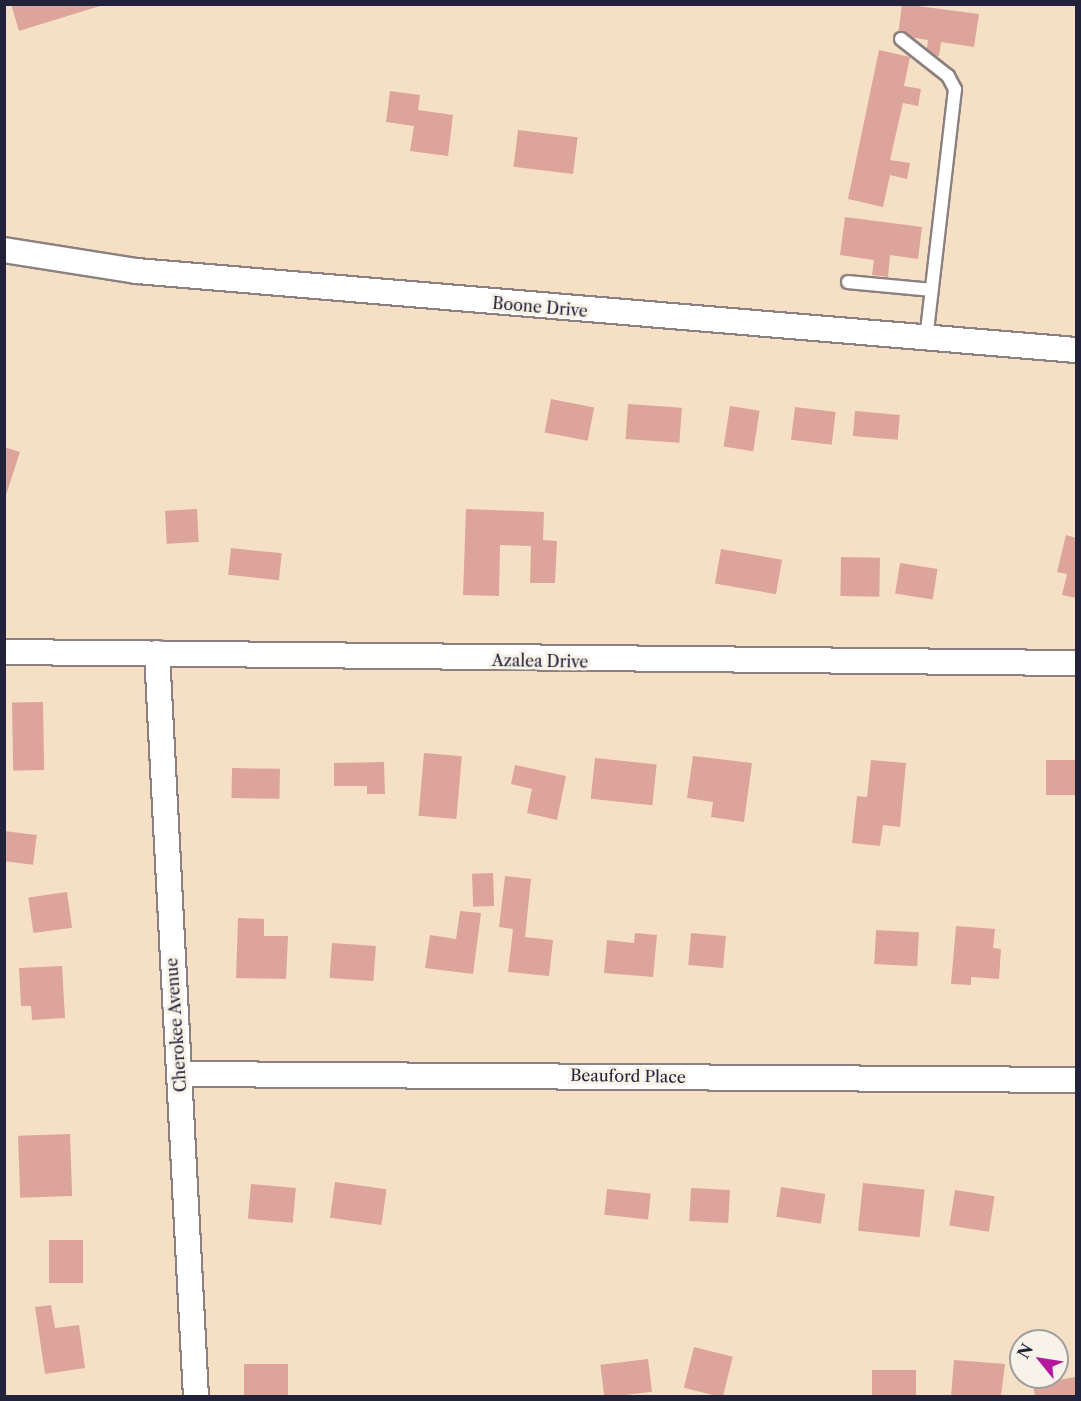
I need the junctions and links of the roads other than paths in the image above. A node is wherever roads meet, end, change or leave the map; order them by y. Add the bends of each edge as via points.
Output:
1 (901, 39) dead end
2 (4, 250) edge
3 (848, 282) dead end
4 (932, 290) junction
5 (926, 339) junction
6 (1077, 350) edge
7 (4, 652) edge
8 (157, 654) junction
9 (1077, 663) edge
10 (179, 1074) junction
11 (1077, 1080) edge
12 (196, 1396) edge

1 - 4 lane via 948,76 955,89
2 - 5 street, Boone Drive via 137,271
3 - 4 lane
4 - 5 lane
5 - 6 street, Boone Drive
7 - 8 street, Azalea Drive
8 - 9 street, Azalea Drive
8 - 10 street, Cherokee Avenue
10 - 11 street, Beauford Place
10 - 12 street, Cherokee Avenue

